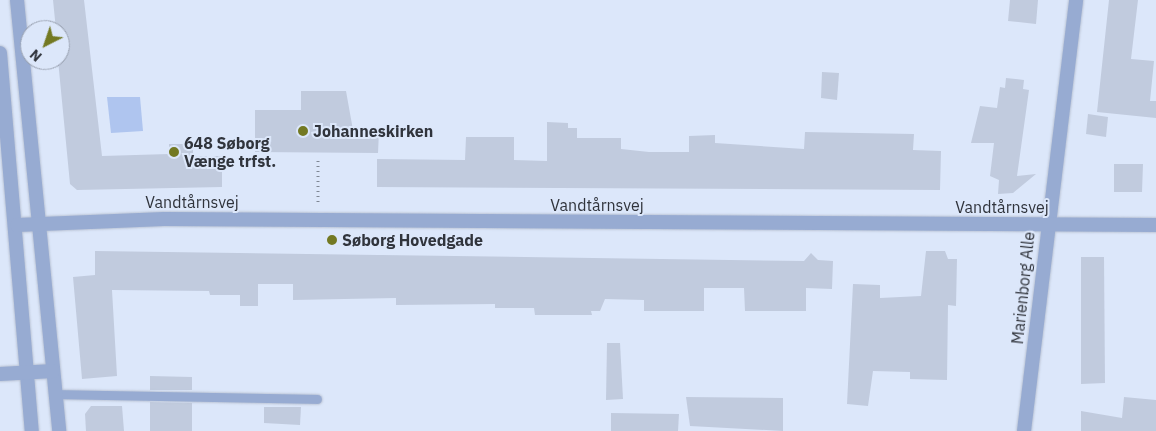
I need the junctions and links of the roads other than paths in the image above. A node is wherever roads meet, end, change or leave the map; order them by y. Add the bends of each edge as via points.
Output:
1 (17, 0) edge
2 (1076, 0) edge
3 (0, 53) edge
4 (18, 224) junction
5 (38, 224) junction
6 (1048, 225) junction
7 (1156, 225) edge
8 (53, 371) junction
9 (0, 374) edge
10 (27, 374) junction
11 (56, 394) junction
12 (317, 399) dead end
13 (32, 431) edge
14 (59, 431) edge
15 (1024, 431) edge

1 - 5 street
2 - 6 street, Marienborg Alle
3 - 4 street
4 - 5 street, Vandtårnsvej
4 - 10 street
5 - 6 street, Vandtårnsvej via 318,220
5 - 8 street
6 - 7 street, Vandtårnsvej
6 - 15 street, Marienborg Alle
8 - 10 street
8 - 11 street
9 - 10 street
10 - 13 street
11 - 12 lane
11 - 14 street

